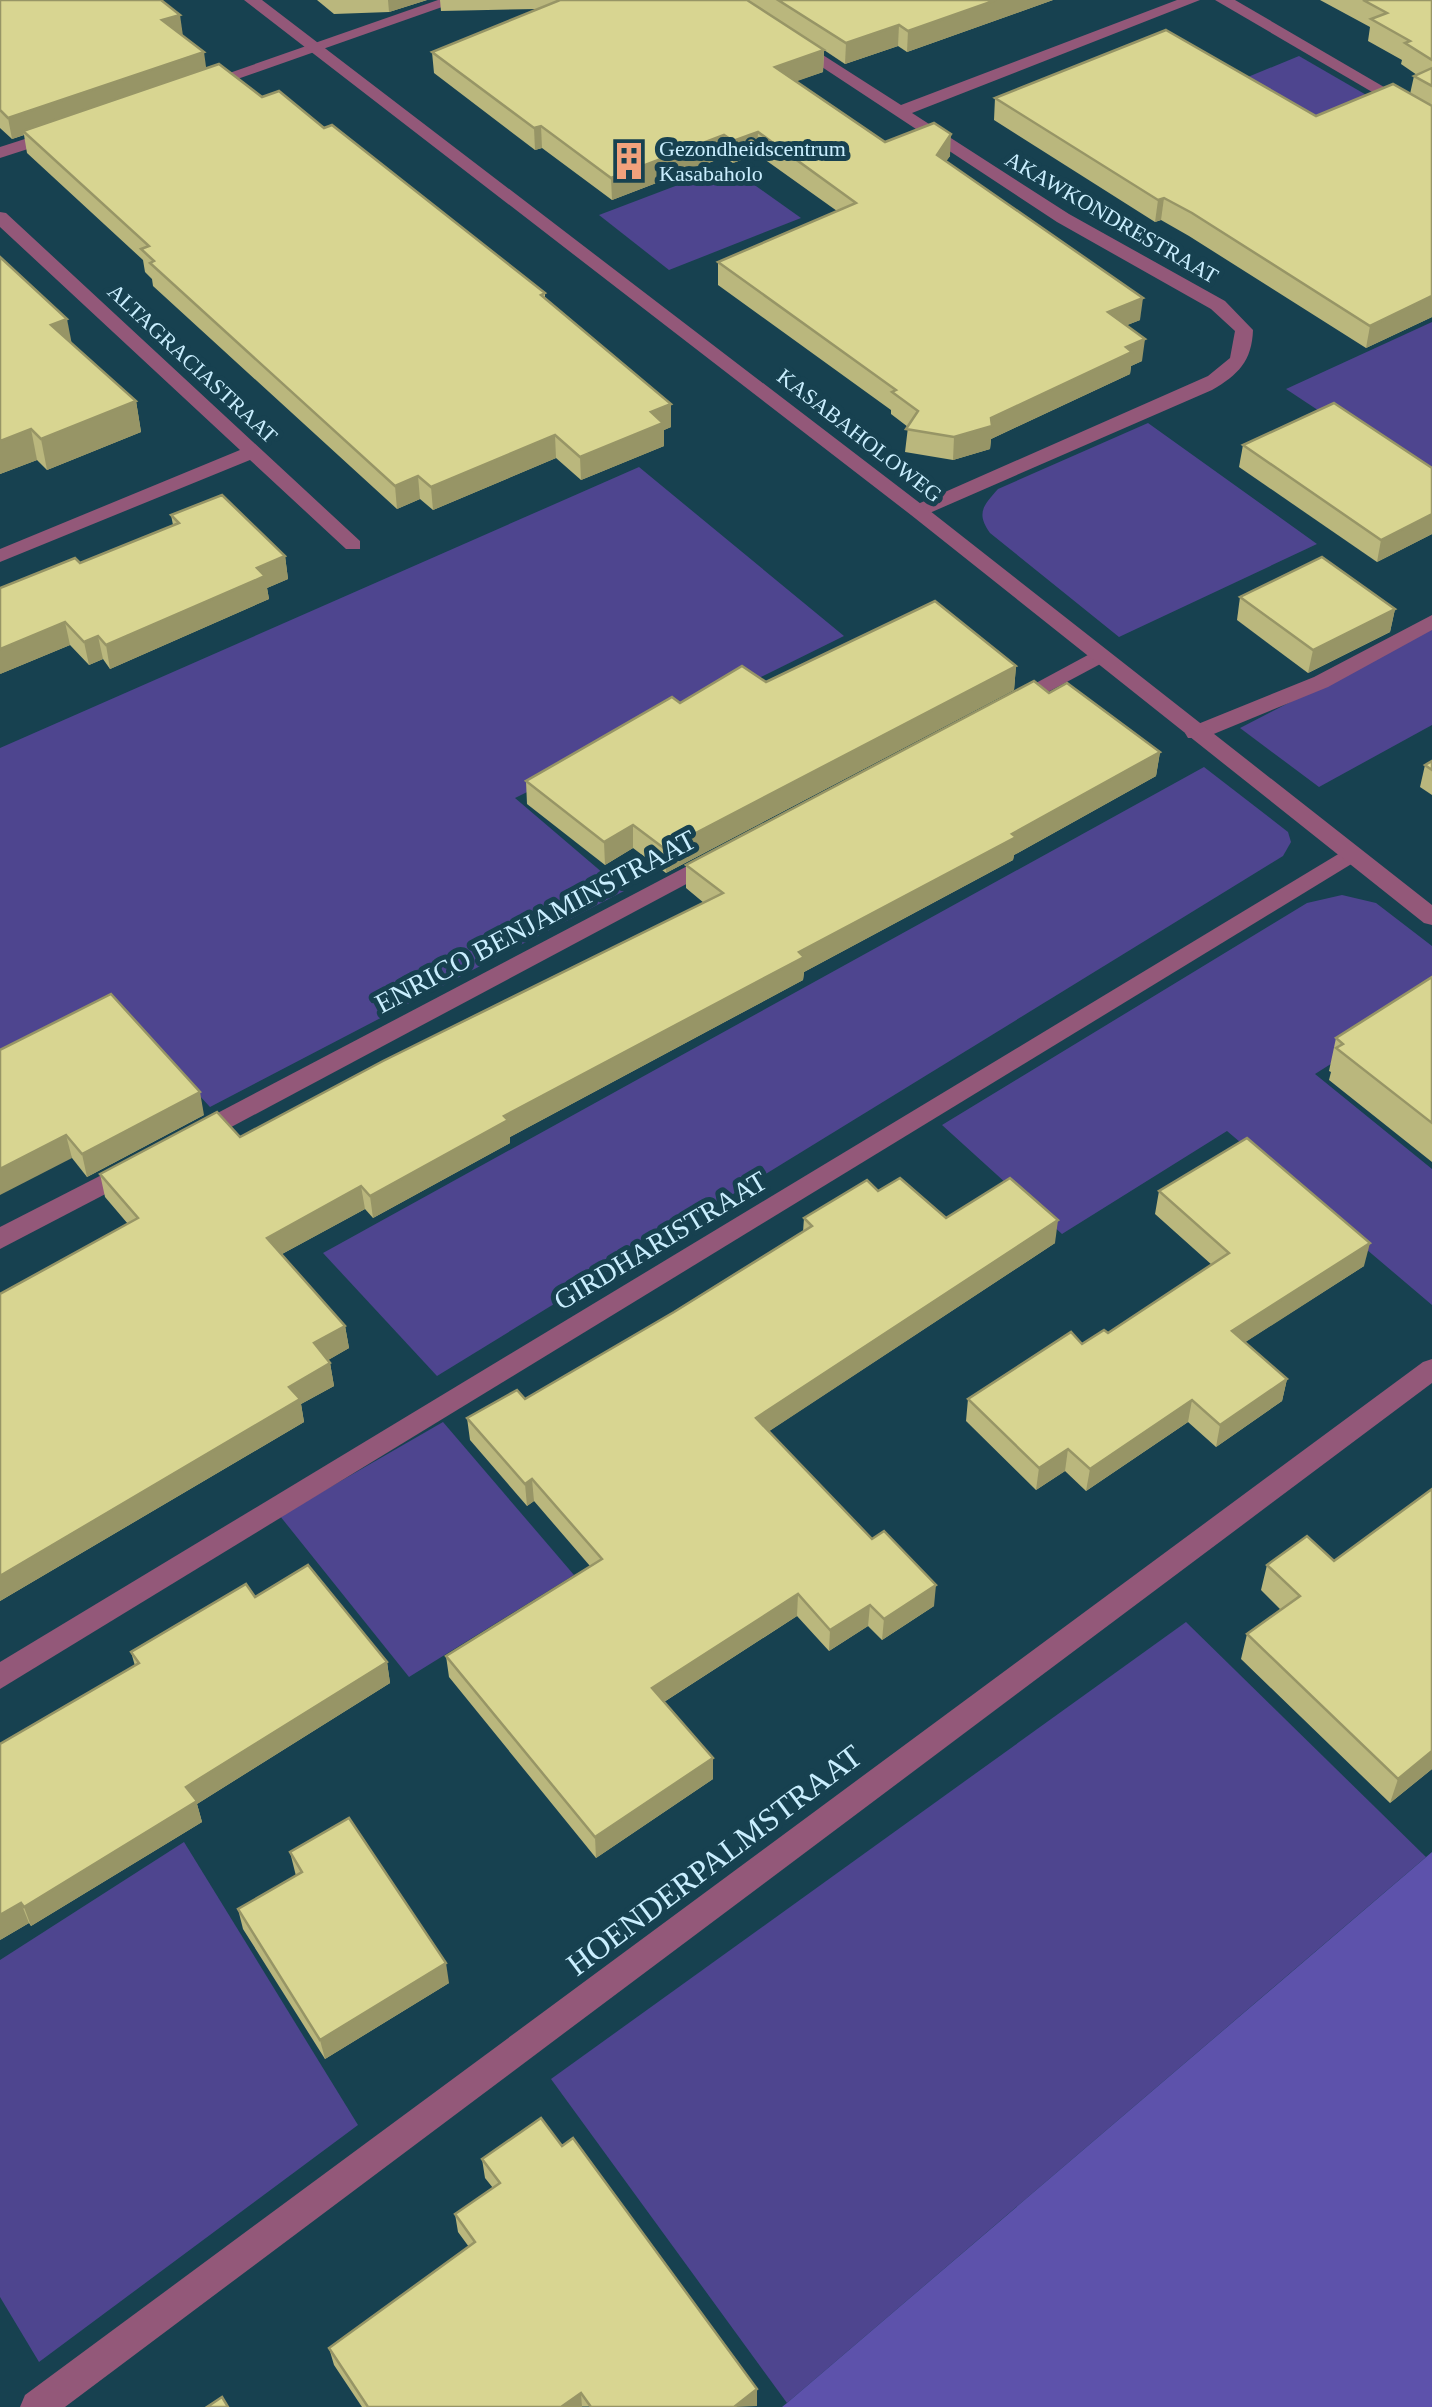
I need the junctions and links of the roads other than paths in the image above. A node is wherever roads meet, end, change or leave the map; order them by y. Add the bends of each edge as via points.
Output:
1 (252, 0) edge
2 (454, 0) edge
3 (1192, 0) edge
4 (1223, 0) edge
5 (775, 30) edge
6 (313, 48) junction
7 (184, 91) edge
8 (898, 112) junction
9 (1432, 122) edge
10 (74, 128) edge
11 (0, 153) edge
12 (0, 216) edge
13 (252, 452) junction
14 (918, 511) junction
15 (352, 545) dead end
16 (0, 556) edge
17 (1432, 621) edge
18 (1098, 656) junction
19 (994, 711) edge
20 (1196, 733) junction
21 (732, 850) edge
22 (1350, 855) junction
23 (1432, 917) edge
24 (0, 1239) edge
25 (1432, 1370) edge
26 (0, 1677) edge
27 (38, 2407) edge

1 - 6 street, KASABAHOLOWEG
2 - 6 street
3 - 8 street
4 - 9 street
5 - 8 street, AKAWKONDRESTRAAT
6 - 7 street
6 - 14 street, KASABAHOLOWEG
8 - 14 street, AKAWKONDRESTRAAT via 1063,218 1218,305 1244,330 1244,353 1231,372
10 - 11 street
12 - 13 street, ALTAGRACIASTRAAT
13 - 15 street, ALTAGRACIASTRAAT
13 - 16 street
14 - 18 street, KASABAHOLOWEG
17 - 20 street via 1320,682
18 - 19 street
18 - 20 street, KASABAHOLOWEG
20 - 22 street, KASABAHOLOWEG
21 - 24 street, ENRICO BENJAMINSTRAAT
22 - 23 street, KASABAHOLOWEG
22 - 26 street, GIRDHARISTRAAT
25 - 27 street, HOENDERPALMSTRAAT

